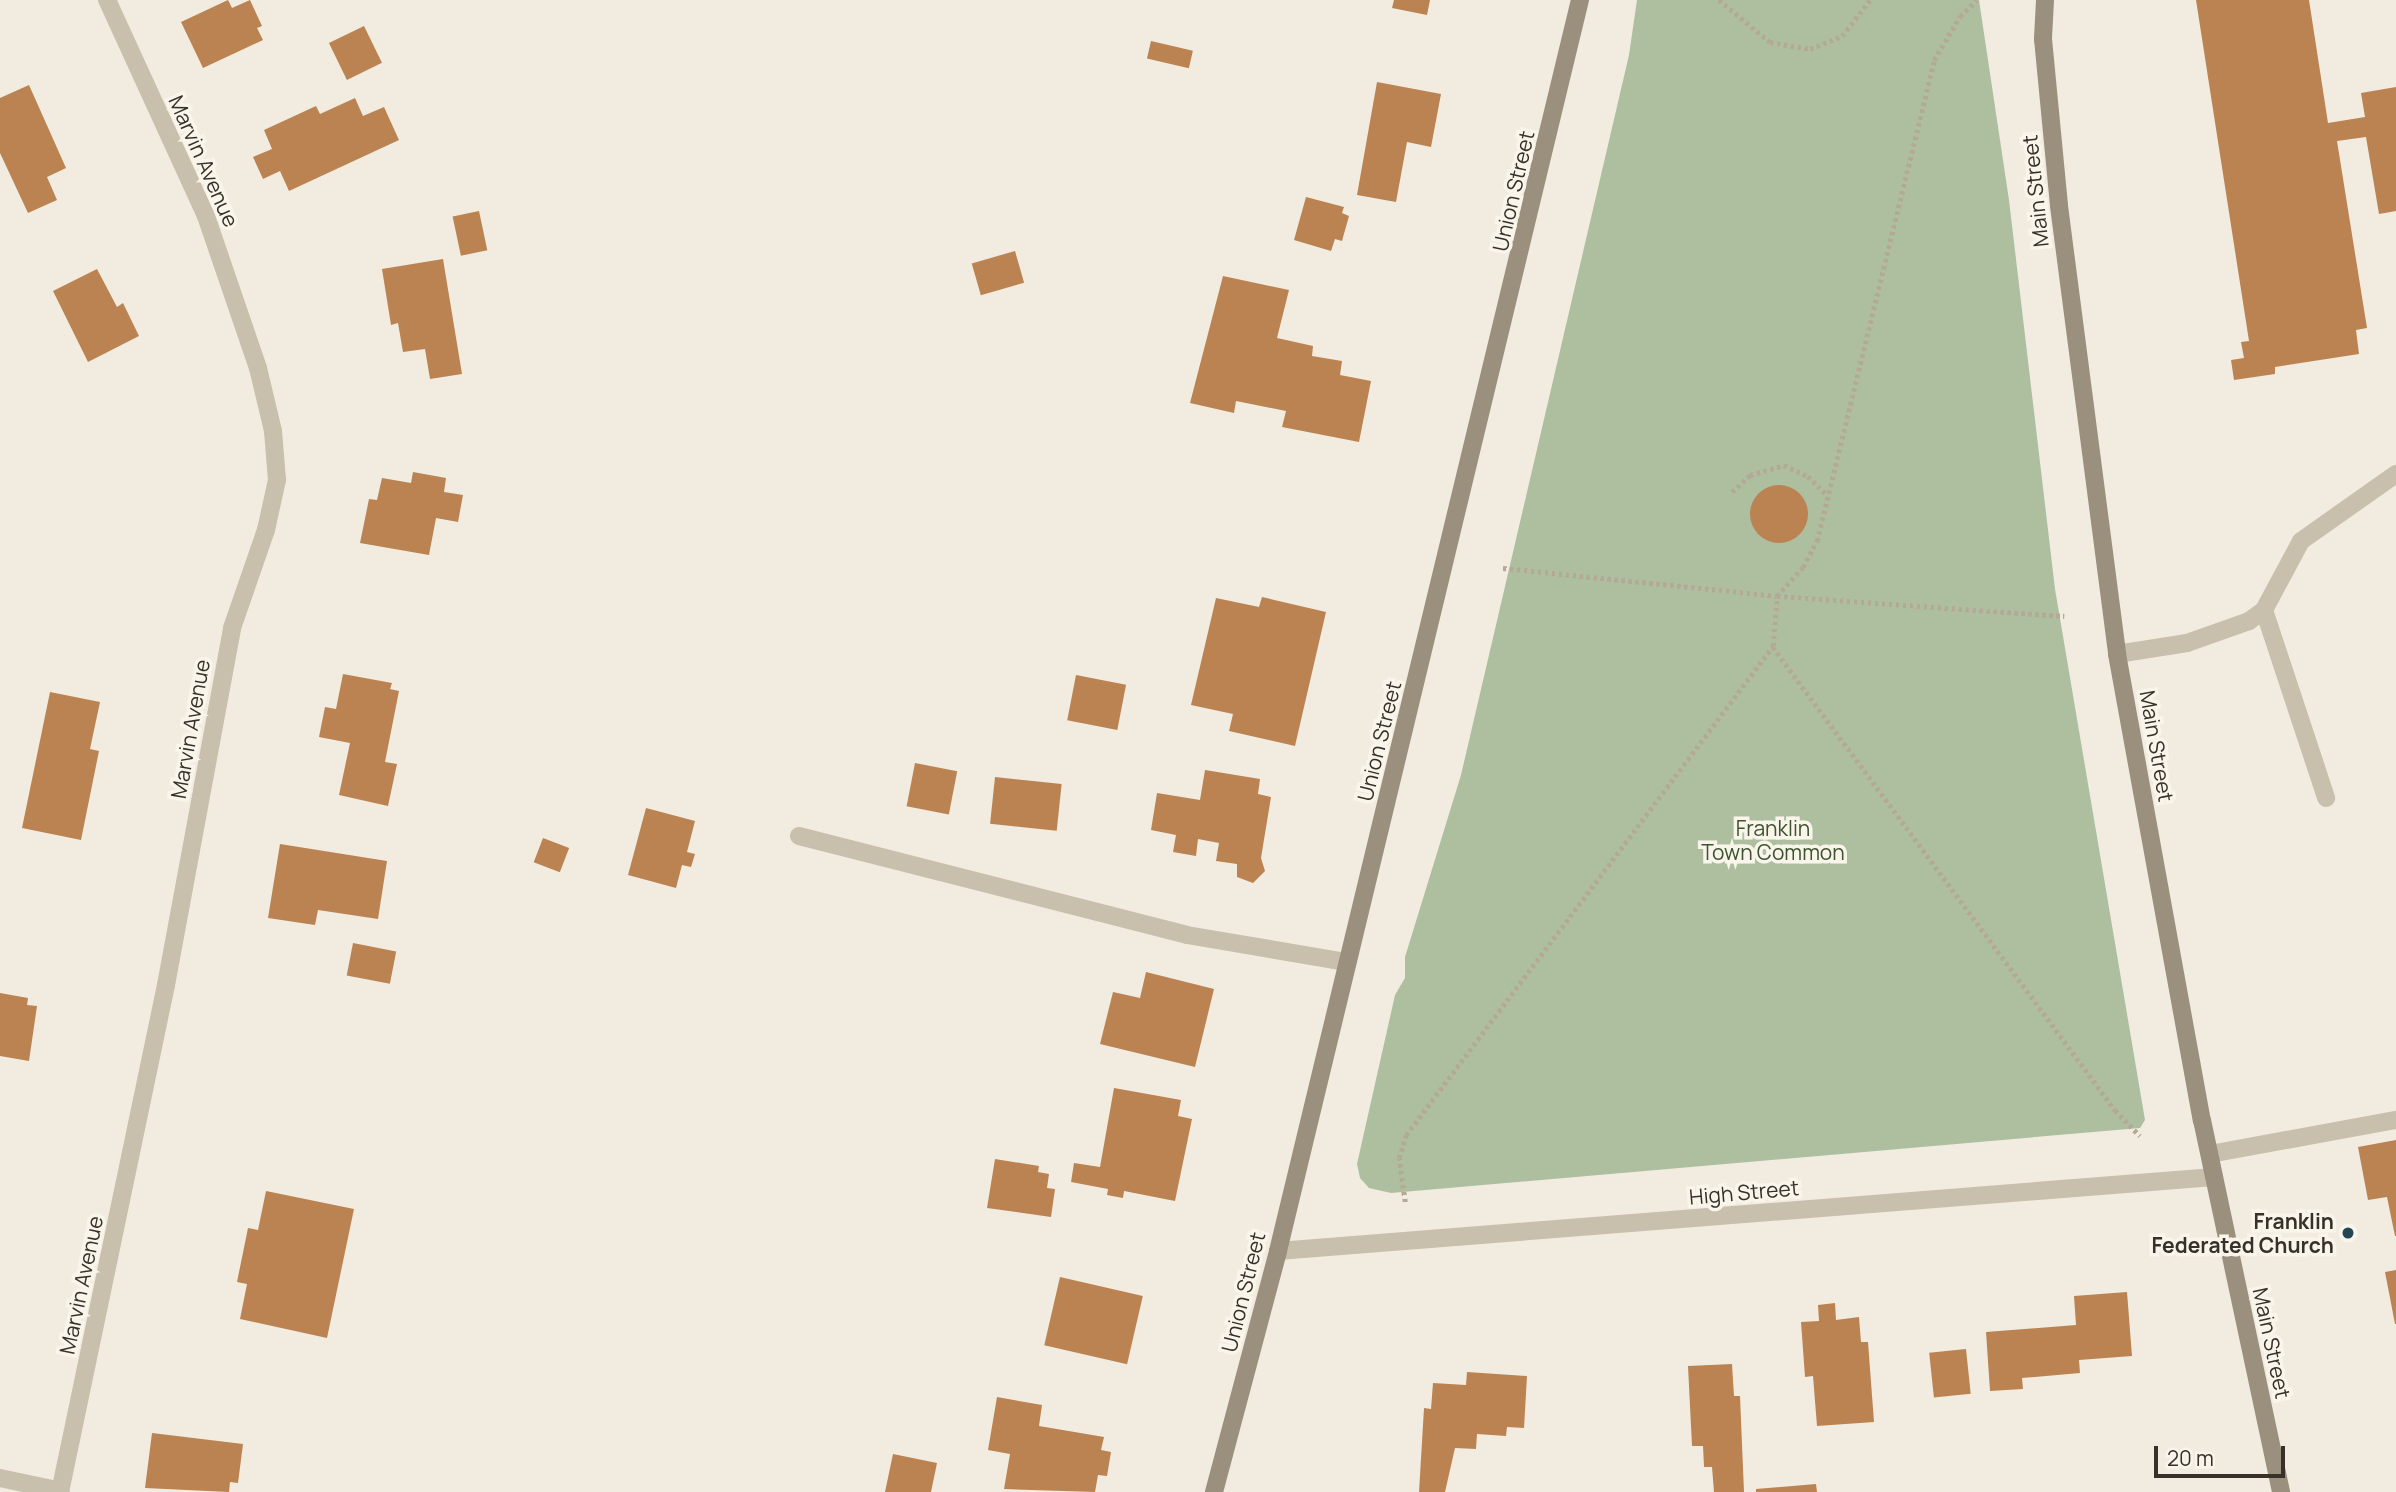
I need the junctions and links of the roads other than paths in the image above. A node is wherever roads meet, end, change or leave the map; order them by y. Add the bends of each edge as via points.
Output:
1 (107, 0) edge
2 (1580, 0) edge
3 (2042, 4) edge
4 (2396, 474) edge
5 (2264, 610) junction
6 (2118, 654) junction
7 (2326, 798) dead end
8 (799, 836) dead end
9 (1347, 962) junction
10 (2396, 1120) edge
11 (2210, 1154) junction
12 (2214, 1177) junction
13 (1278, 1251) junction
14 (0, 1478) edge
15 (60, 1492) edge
16 (1214, 1492) edge
17 (2281, 1492) edge

1 - 15 street, Marvin Avenue via 206,216 258,368 273,431 277,480 266,530 232,628 166,985
2 - 9 main road, Union Street
3 - 6 main road, Main Street via 2059,206
4 - 5 street via 2301,541
5 - 6 street via 2232,629 2187,643
5 - 7 street
6 - 11 main road, Main Street
8 - 9 street via 1187,934
9 - 13 main road, Union Street
10 - 11 street
11 - 12 main road, Main Street
12 - 13 street, High Street
12 - 17 main road, Main Street
13 - 16 main road, Union Street
14 - 15 street

